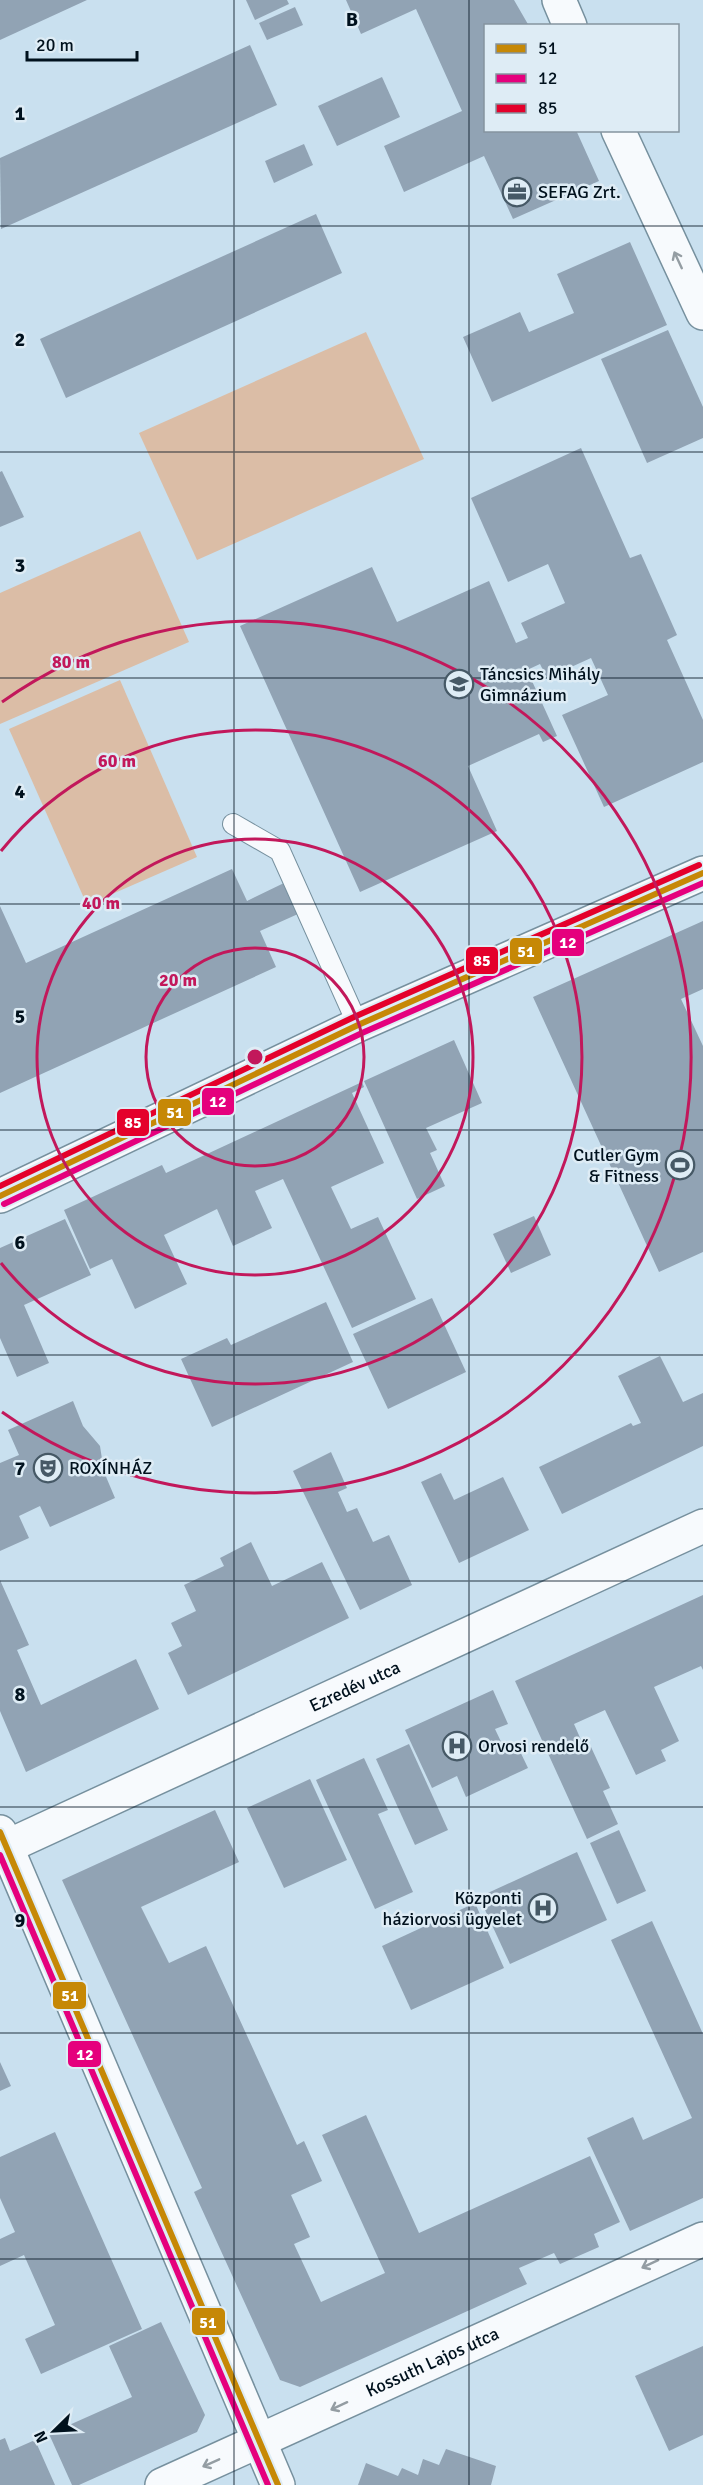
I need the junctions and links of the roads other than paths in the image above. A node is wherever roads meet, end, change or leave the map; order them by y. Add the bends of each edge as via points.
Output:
1 (559, 0) edge
2 (569, 24) edge
3 (619, 132) edge
4 (703, 313) edge
5 (233, 824) dead end
6 (703, 873) edge
7 (358, 1025) junction
8 (0, 1196) edge
9 (703, 1526) edge
10 (3, 1839) edge
11 (703, 2239) edge
12 (260, 2442) junction
13 (162, 2485) edge
14 (278, 2485) edge

1 - 2 street
4 -> 3 street
5 - 7 lane via 280,851
6 - 7 street
7 - 8 street
9 - 10 street, Ezredév utca
10 - 12 street
11 -> 12 street, Kossuth Lajos utca
12 -> 13 street, Kossuth Lajos utca
12 - 14 street

